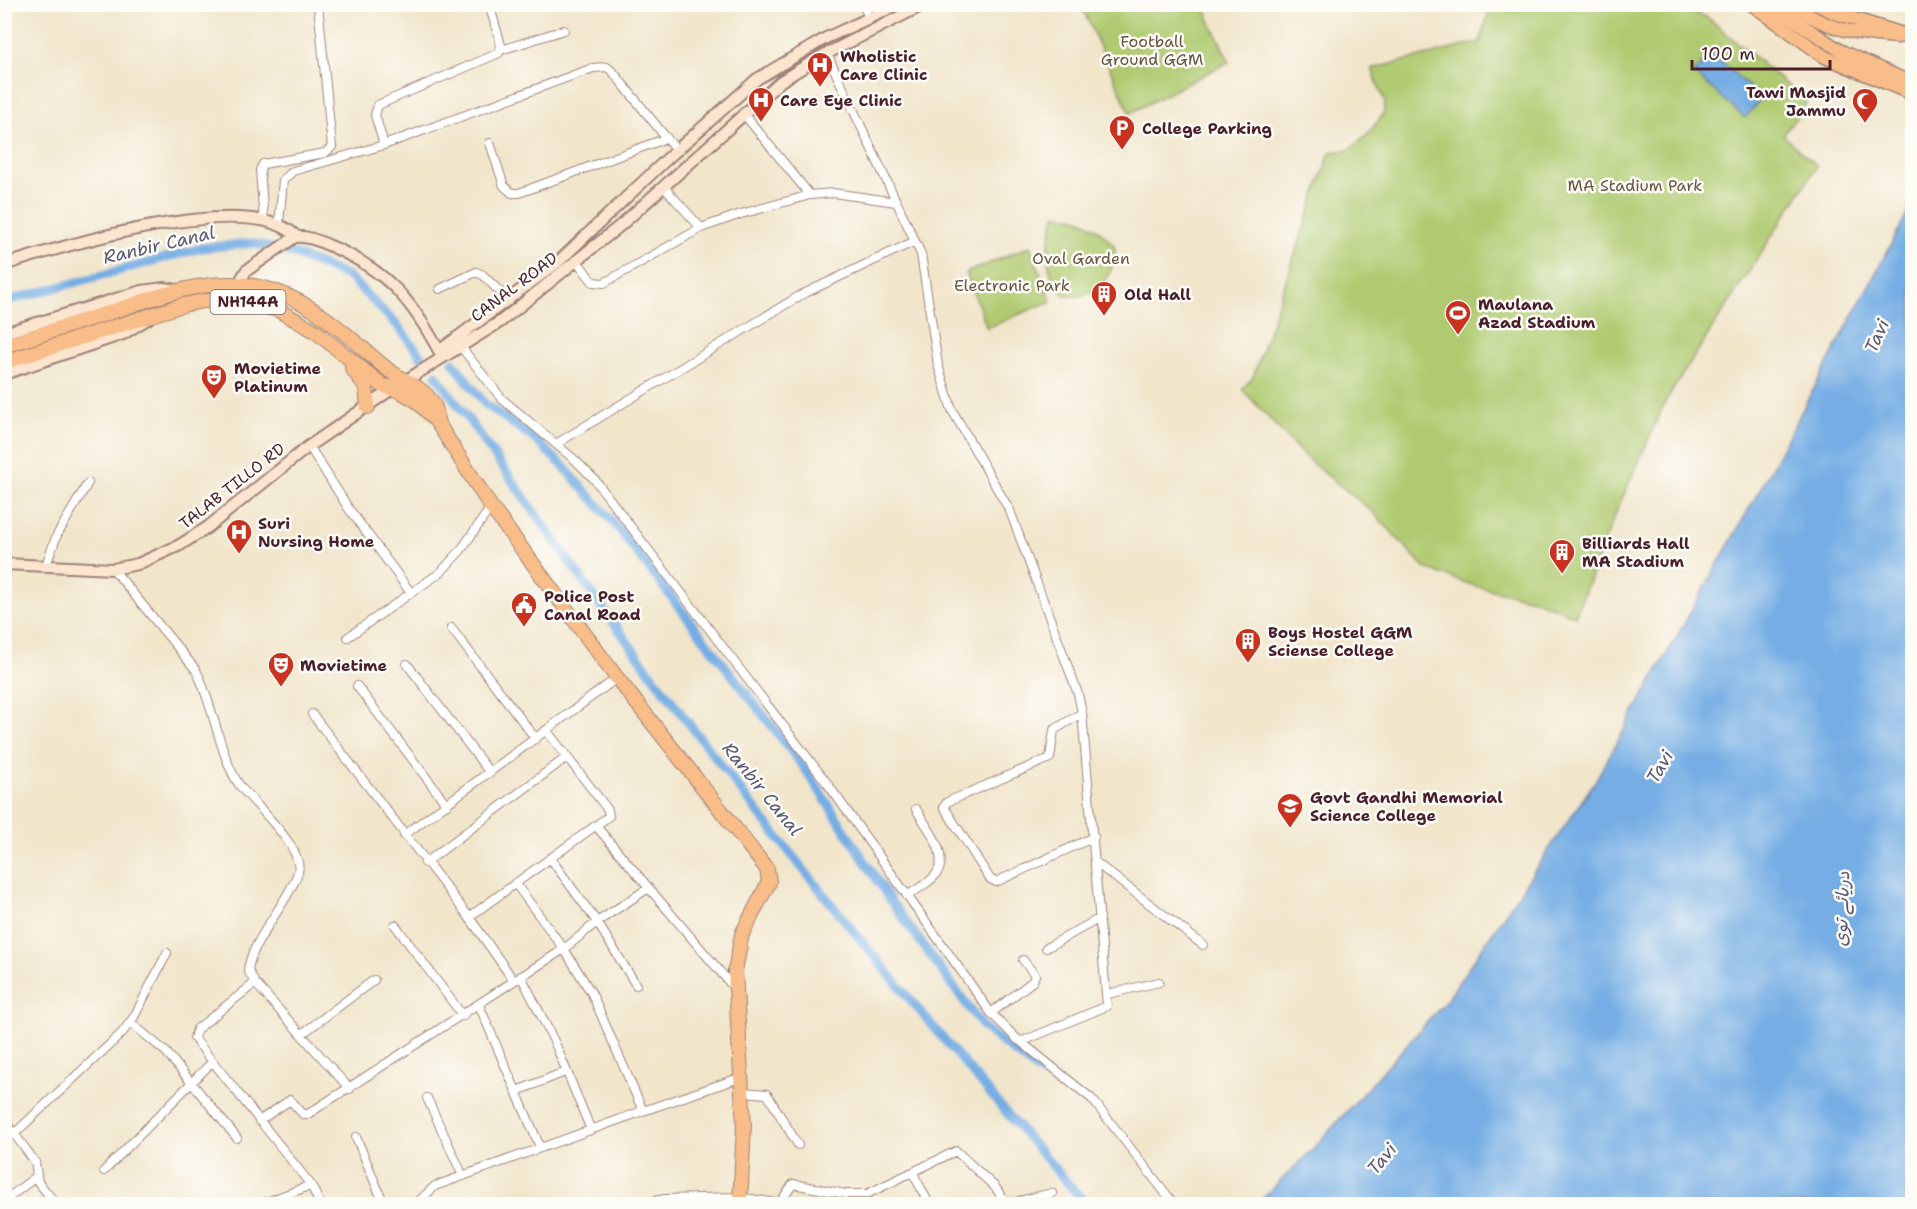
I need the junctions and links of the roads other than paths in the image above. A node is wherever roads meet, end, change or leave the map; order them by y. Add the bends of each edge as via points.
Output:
1 (318, 4) edge
2 (489, 4) edge
3 (862, 4) edge
4 (899, 4) edge
5 (925, 4) edge
6 (1751, 4) edge
7 (1770, 4) edge
8 (1791, 4) edge
9 (1816, 4) edge
10 (869, 18) junction
11 (564, 30) dead end
12 (1908, 35) edge
13 (501, 50) junction
14 (827, 54) junction
15 (1912, 83) edge
16 (1912, 94) edge
17 (743, 113) junction
18 (667, 138) junction
19 (490, 143) dead end
20 (384, 145) junction
21 (676, 151) junction
22 (663, 186) junction
23 (810, 195) junction
24 (896, 202) junction
25 (264, 221) junction
26 (279, 224) junction
27 (701, 228) junction
28 (297, 237) junction
29 (915, 240) junction
30 (576, 260) junction
31 (4, 265) edge
32 (239, 283) junction
33 (440, 289) dead end
34 (177, 290) junction
35 (509, 301) junction
36 (153, 313) junction
37 (4, 333) edge
38 (4, 346) edge
39 (461, 347) junction
40 (342, 351) junction
41 (4, 362) edge
42 (4, 374) edge
43 (405, 379) junction
44 (392, 389) junction
45 (368, 407) junction
46 (437, 422) junction
47 (556, 444) junction
48 (309, 446) junction
49 (88, 483) dead end
50 (491, 507) junction
51 (4, 564) edge
52 (46, 565) junction
53 (113, 569) junction
54 (411, 593) junction
55 (451, 628) dead end
56 (348, 636) dead end
57 (407, 664) dead end
58 (617, 678) junction
59 (357, 686) dead end
60 (1082, 713) junction
61 (312, 714) dead end
62 (547, 731) junction
63 (536, 739) junction
64 (567, 756) junction
65 (490, 773) junction
66 (447, 805) junction
67 (916, 809) dead end
68 (596, 826) junction
69 (404, 835) junction
70 (1094, 837) junction
71 (550, 858) junction
72 (1095, 862) junction
73 (425, 863) junction
74 (515, 883) junction
75 (647, 889) junction
76 (907, 896) junction
77 (469, 917) junction
78 (1100, 918) junction
79 (597, 922) junction
80 (395, 925) dead end
81 (1203, 945) dead end
82 (1046, 948) dead end
83 (564, 949) junction
84 (167, 953) dead end
85 (1023, 960) dead end
86 (517, 978) junction
87 (374, 980) dead end
88 (1159, 982) dead end
89 (255, 983) junction
90 (636, 985) dead end
91 (736, 990) junction
92 (1108, 994) junction
93 (479, 1005) junction
94 (991, 1013) junction
95 (463, 1016) junction
96 (130, 1022) junction
97 (302, 1034) junction
98 (1020, 1041) junction
99 (212, 1062) junction
100 (565, 1072) junction
101 (743, 1077) junction
102 (191, 1083) junction
103 (350, 1089) junction
104 (517, 1091) junction
105 (748, 1092) junction
106 (427, 1098) dead end
107 (643, 1111) junction
108 (4, 1120) edge
109 (259, 1121) junction
110 (591, 1130) junction
111 (14, 1134) junction
112 (356, 1137) dead end
113 (237, 1138) dead end
114 (798, 1145) dead end
115 (540, 1147) junction
116 (104, 1171) dead end
117 (913, 1173) junction
118 (37, 1176) junction
119 (463, 1176) junction
120 (311, 1185) junction
121 (1052, 1192) dead end
122 (4, 1200) edge
123 (740, 1201) edge
124 (768, 1203) edge
125 (56, 1204) edge
126 (262, 1204) edge
127 (320, 1204) edge
128 (384, 1204) edge
129 (421, 1204) edge
130 (642, 1204) edge
131 (929, 1204) edge
132 (1007, 1204) edge
133 (1174, 1204) edge

1 - 25 street via 332,147 325,153 263,164 260,170
2 - 13 street
3 - 10 street
4 - 10 main road, CANAL ROAD
5 - 14 main road, CANAL ROAD
6 - 16 main road via 1825,57
7 - 15 main road via 1822,40
8 - 12 main road via 1828,26 1855,34
9 - 12 main road
10 - 21 main road, CANAL ROAD via 767,72
11 - 13 street
13 - 20 street via 495,56 378,105 375,115
14 - 17 main road, CANAL ROAD via 781,81
14 - 24 street
17 - 22 main road, CANAL ROAD
17 - 23 street
18 - 19 street via 519,193 504,186
18 - 20 street via 607,67 593,68
18 - 21 street
20 - 26 street via 287,175 282,185
21 - 35 main road, CANAL ROAD via 557,263
22 - 27 street
22 - 30 main road, CANAL ROAD
23 - 24 street via 833,193
23 - 27 street
24 - 29 street
25 - 26 main road
25 - 31 main road via 210,218 151,226
26 - 28 main road
27 - 30 street via 604,283 593,282
28 - 32 main road via 246,271
28 - 35 main road, CANAL ROAD via 322,242 377,270 421,317 439,351
29 - 47 street via 801,295
29 - 60 street via 925,274 940,372 952,410 1010,511
30 - 39 main road, CANAL ROAD via 500,322
32 - 34 highway, NH144A
32 - 43 highway, NH144A via 281,293 296,301
33 - 35 street via 476,273 483,275
34 - 37 main road via 153,289 124,296
34 - 38 highway, NH144A
36 - 40 highway, NH144A via 203,301 254,303 295,318
36 - 41 highway, NH144A
36 - 42 main road via 147,322 123,334
39 - 43 main road, CANAL ROAD
39 - 47 street via 502,399
40 - 44 highway, NH144A via 376,381
40 - 45 highway via 366,387
43 - 44 main road, CANAL ROAD
43 - 46 highway, NH144A via 427,396 438,415
44 - 45 main road, TALAB TILLO RD
44 - 46 highway, NH144A via 410,396
45 - 48 main road, TALAB TILLO RD
46 - 50 highway, NH144A
47 - 76 street via 602,489 827,783
48 - 53 main road, TALAB TILLO RD via 180,545 138,564
48 - 54 street via 349,509
49 - 52 street via 57,535
50 - 54 street via 451,563
50 - 58 highway, NH144A
51 - 52 main road, TALAB TILLO RD
52 - 53 main road, TALAB TILLO RD
53 - 89 street via 196,670 231,770 296,854 299,866 250,962 248,970
54 - 56 street
55 - 63 street
57 - 65 street
58 - 62 street
58 - 91 highway, NH144A via 767,869 769,882 742,934 735,971
59 - 66 street
60 - 70 street
60 - 70 street via 1054,730 1050,758 947,802 944,807 990,879 996,882
61 - 69 street
62 - 63 street
62 - 64 street
63 - 65 street
64 - 68 street via 608,810 607,819
64 - 73 street
65 - 66 street
66 - 69 street
67 - 76 street via 941,858 937,874
68 - 71 street
68 - 75 street
69 - 73 street
70 - 72 street
71 - 74 street
71 - 79 street
72 - 78 street
72 - 81 street
73 - 77 street
74 - 77 street
74 - 83 street
75 - 79 street
75 - 91 street
76 - 94 street
77 - 86 street
78 - 82 street
78 - 92 street
79 - 83 street
79 - 90 street
80 - 95 street
83 - 86 street
83 - 107 street via 592,994
84 - 96 street
85 - 94 street via 1035,975 1033,981
86 - 93 street
86 - 100 street via 555,1044
87 - 97 street
88 - 92 street
89 - 97 street
89 - 99 street via 194,1032
91 - 101 highway, NH144A
92 - 98 street via 1104,1008
93 - 95 street
93 - 104 street
94 - 98 street
95 - 103 street
96 - 102 street via 166,1052
96 - 111 street via 112,1045
97 - 103 street
98 - 133 street via 1092,1099
99 - 102 street
99 - 109 street
100 - 104 street
100 - 110 street
101 - 105 highway, NH144A
101 - 107 street
102 - 113 street
102 - 116 street
103 - 109 street via 308,1114 303,1114 290,1100
104 - 115 street
105 - 114 street via 767,1094
105 - 123 highway, NH144A
106 - 119 street
107 - 110 street
108 - 111 street
109 - 120 street
110 - 115 street
111 - 118 street via 37,1165
112 - 128 street
115 - 119 street
117 - 124 street via 874,1192 853,1195 793,1184 781,1201
117 - 131 street
117 - 132 street via 959,1152
118 - 122 street
118 - 125 street
119 - 129 street via 435,1186
120 - 126 street
120 - 127 street
121 - 132 street
123 - 124 street
123 - 130 street via 665,1199

